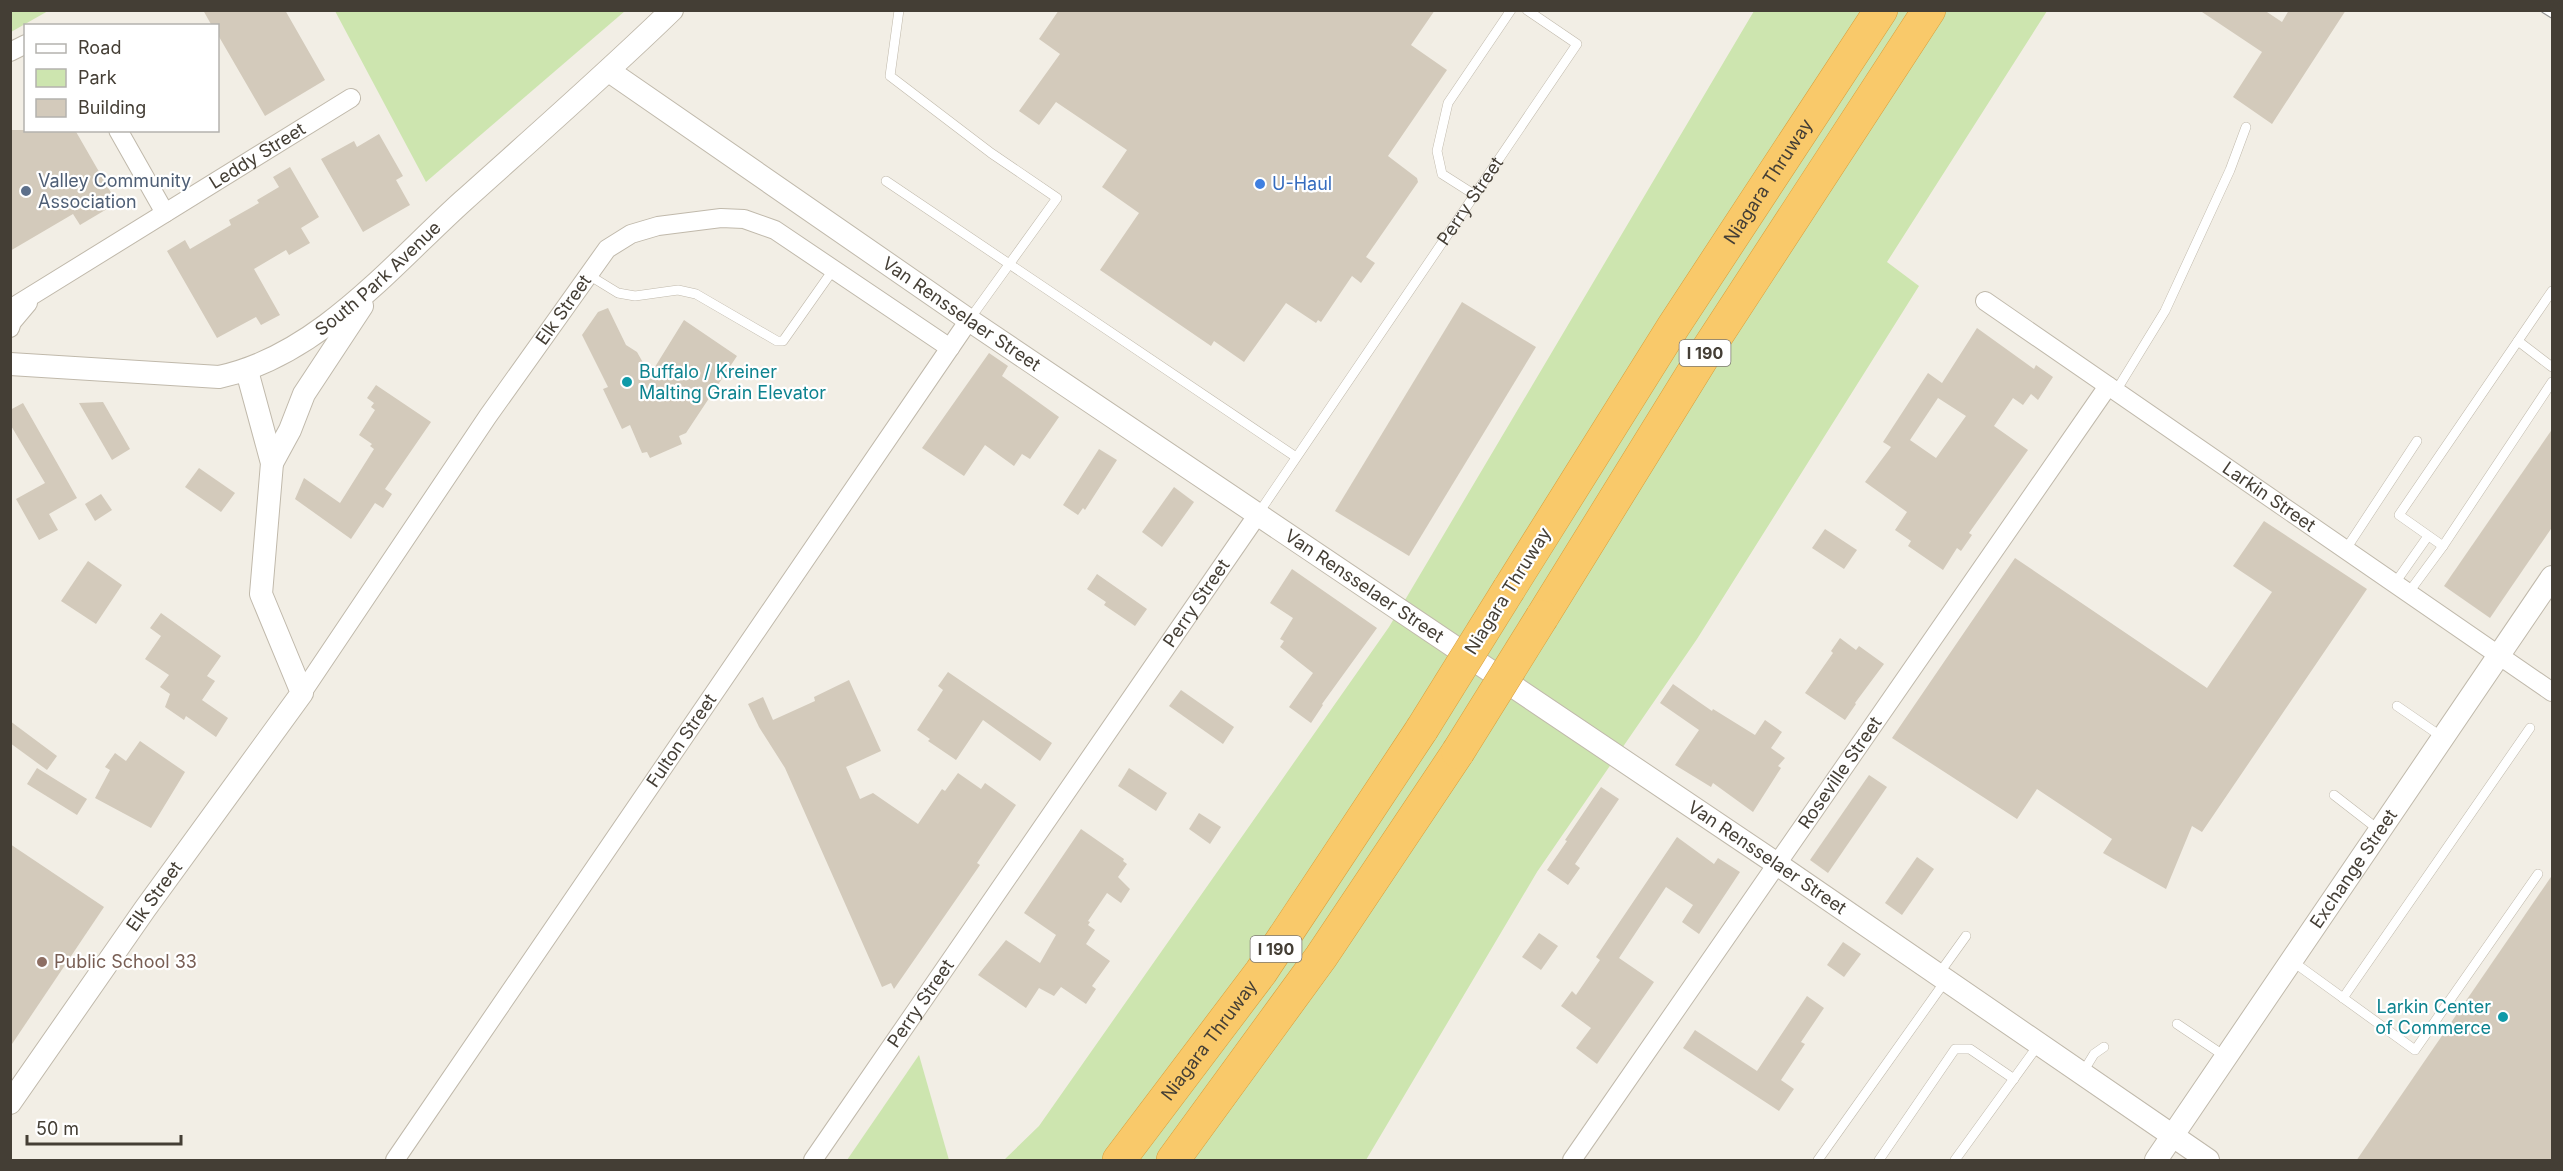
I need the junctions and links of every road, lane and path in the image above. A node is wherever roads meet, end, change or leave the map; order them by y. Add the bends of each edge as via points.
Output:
1 (672, 10) edge
2 (899, 10) edge
3 (1511, 10) edge
4 (1527, 10) edge
5 (1881, 10) edge
6 (1929, 10) edge
7 (24, 45) edge
8 (10, 52) edge
9 (609, 71) junction
10 (351, 98) dead end
11 (2246, 127) dead end
12 (119, 132) edge
13 (886, 180) dead end
14 (1474, 195) junction
15 (165, 213) junction
16 (1010, 263) junction
17 (833, 270) junction
18 (587, 274) junction
19 (382, 279) junction
20 (2553, 291) edge
21 (35, 294) junction
22 (1985, 301) dead end
23 (10, 309) edge
24 (969, 320) junction
25 (10, 328) edge
26 (2518, 341) junction
27 (950, 348) junction
28 (14, 360) edge
29 (2553, 367) edge
30 (247, 371) junction
31 (2553, 382) edge
32 (2112, 388) junction
33 (2417, 441) dead end
34 (1296, 457) junction
35 (272, 463) junction
36 (1258, 514) junction
37 (2428, 536) junction
38 (2443, 546) junction
39 (2346, 549) junction
40 (2553, 577) edge
41 (2402, 588) junction
42 (2498, 654) junction
43 (2553, 692) edge
44 (302, 693) junction
45 (2397, 706) dead end
46 (2530, 728) dead end
47 (2442, 737) junction
48 (2334, 795) dead end
49 (2379, 830) junction
50 (1778, 864) junction
51 (2538, 874) dead end
52 (1966, 936) dead end
53 (2292, 961) junction
54 (1942, 977) junction
55 (2343, 998) junction
56 (2176, 1024) dead end
57 (2039, 1044) junction
58 (2104, 1047) dead end
59 (2226, 1057) junction
60 (2082, 1074) junction
61 (2014, 1079) junction
62 (10, 1103) edge
63 (2173, 1137) junction
64 (395, 1161) edge
65 (813, 1161) edge
66 (1119, 1161) edge
67 (1173, 1161) edge
68 (1572, 1161) edge
69 (1818, 1161) edge
70 (1879, 1161) edge
71 (1955, 1161) edge
72 (2156, 1161) edge
73 (2208, 1161) edge

1 - 9 street, South Park Avenue
2 - 16 lane via 890,76 1057,198
3 - 14 lane via 1448,103 1437,151 1442,174
4 - 14 lane, Perry Street via 1577,45
5 - 66 highway, Niagara Thruway / I 190, bridge via 1673,327 1422,729 1261,972
6 - 67 highway, I 190, bridge via 1704,355 1458,752 1322,957
7 - 8 street
9 - 19 street, South Park Avenue
9 - 24 street, Van Rensselaer Street
10 - 15 street, Leddy Street
11 - 32 lane via 2164,311
12 - 15 street
13 - 16 lane
14 - 34 lane, Perry Street
15 - 21 street, Leddy Street
16 - 24 lane
16 - 34 lane
17 - 18 street, Elk Street via 775,230 744,219 721,218 658,226 630,234 607,249
17 - 18 lane via 783,341 696,294 678,290 635,296 618,292
17 - 27 street, Elk Street
18 - 44 street, Elk Street
19 - 30 street, South Park Avenue via 339,316 288,350
19 - 35 street via 304,394
20 - 26 lane
21 - 23 street, Leddy Street
21 - 25 street
22 - 32 street, Larkin Street
24 - 27 street, Fulton Street
24 - 36 street, Van Rensselaer Street
26 - 29 lane
26 - 37 lane via 2399,515
27 - 64 street, Fulton Street
28 - 30 street, South Park Avenue via 219,377
30 - 35 street
31 - 38 lane
32 - 39 street, Larkin Street
32 - 50 street, Roseville Street
33 - 39 lane
34 - 36 lane, Perry Street
35 - 44 street via 261,594
36 - 50 street, Van Rensselaer Street
36 - 65 street, Perry Street
37 - 38 lane
37 - 41 lane
38 - 41 lane
39 - 41 street, Larkin Street
40 - 42 street, Exchange Street
41 - 42 street, Larkin Street
42 - 43 street, Larkin Street
42 - 47 street, Exchange Street
44 - 62 street, Elk Street
45 - 47 lane
46 - 55 lane
47 - 49 street, Exchange Street
48 - 49 lane
49 - 53 street, Exchange Street
50 - 54 street, Van Rensselaer Street
50 - 68 street, Roseville Street
51 - 55 lane via 2415,1050
52 - 54 lane
53 - 55 lane
53 - 59 street, Exchange Street
54 - 57 street, Van Rensselaer Street
54 - 69 lane
56 - 59 lane
57 - 60 street, Van Rensselaer Street
57 - 61 lane
58 - 60 lane
59 - 63 street, Exchange Street
60 - 63 street, Van Rensselaer Street
61 - 70 lane via 1970,1049 1955,1049
61 - 71 lane
63 - 72 street, Exchange Street
63 - 73 street, Van Rensselaer Street

